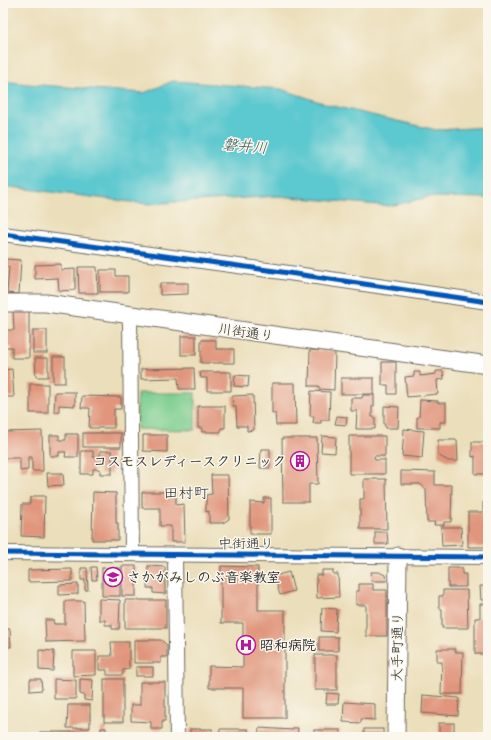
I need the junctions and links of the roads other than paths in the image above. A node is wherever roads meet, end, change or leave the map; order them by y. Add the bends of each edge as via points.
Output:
1 (3, 234) edge
2 (488, 302) edge
3 (3, 303) edge
4 (130, 316) junction
5 (488, 365) edge
6 (3, 553) edge
7 (132, 554) junction
8 (175, 555) junction
9 (398, 556) junction
10 (488, 557) edge
11 (177, 737) edge
12 (396, 737) edge

1 - 2 street
3 - 4 street, 川街通り via 46,303
4 - 5 street, 川街通り
4 - 7 street
6 - 7 street, 中街通り
7 - 8 street, 中街通り
8 - 9 street, 中街通り
8 - 11 street
9 - 10 street, 中街通り
9 - 12 street, 大手町通り

